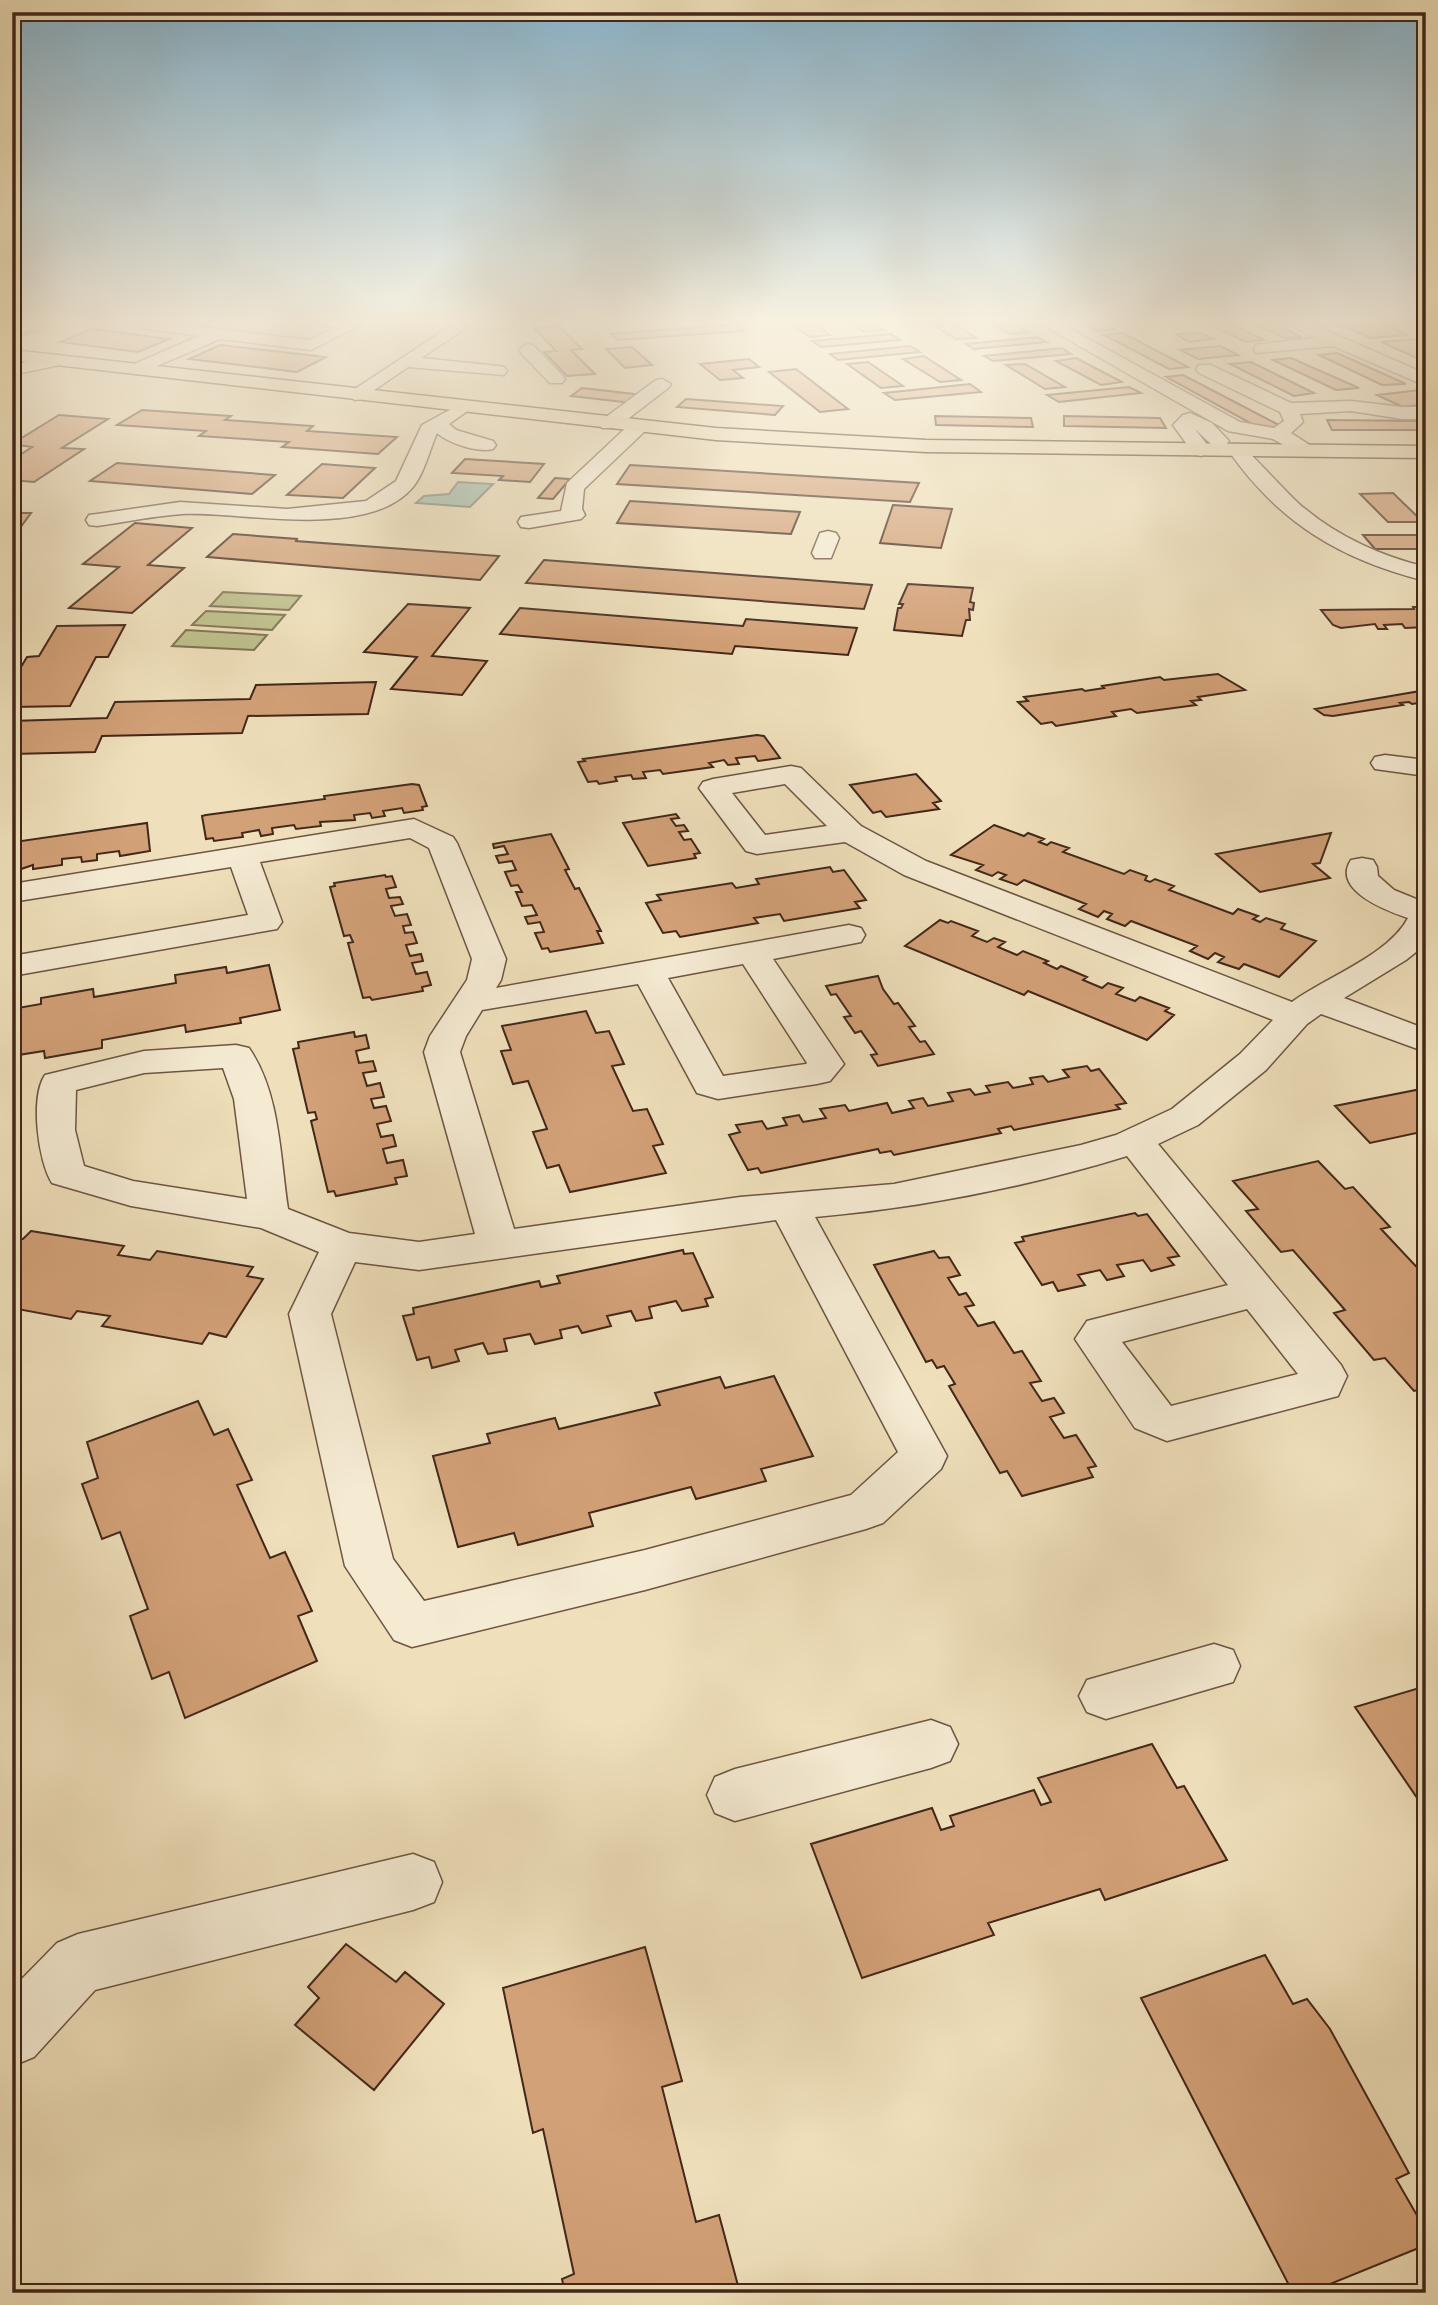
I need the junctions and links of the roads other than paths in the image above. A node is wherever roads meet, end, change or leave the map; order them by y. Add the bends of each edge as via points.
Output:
1 (638, 427) edge
2 (431, 428) edge
3 (441, 428) edge
4 (645, 428) edge
5 (1184, 428) edge
6 (1204, 428) edge
7 (1291, 428) edge
8 (486, 445) dead end
9 (1201, 450) junction
10 (1233, 450) junction
11 (1309, 451) junction
12 (1426, 452) edge
13 (97, 520) dead end
14 (529, 522) dead end
15 (1426, 566) edge
16 (1403, 569) junction
17 (1426, 573) edge
18 (1385, 763) dead end
19 (1426, 768) edge
20 (850, 832) dead end
21 (243, 858) junction
22 (1362, 867) dead end
23 (12, 893) edge
24 (1426, 914) edge
25 (849, 935) dead end
26 (752, 953) junction
27 (12, 966) edge
28 (648, 972) junction
29 (470, 1002) junction
30 (1306, 1009) junction
31 (1426, 1041) edge
32 (1135, 1141) junction
33 (789, 1206) junction
34 (270, 1216) junction
35 (499, 1245) junction
36 (342, 1246) junction
37 (1257, 1292) junction
38 (1214, 1666) dead end
39 (1105, 1696) dead end
40 (931, 1744) dead end
41 (735, 1795) dead end
42 (413, 1882) dead end
43 (12, 2035) edge

1 - 14 lane via 574,487 574,515
2 - 13 lane via 405,484 371,507 287,515 180,508
3 - 8 lane
4 - 9 main road via 926,446
5 - 9 lane
6 - 10 lane
7 - 11 lane
9 - 10 main road
10 - 11 main road
10 - 16 lane via 1260,481 1254,495 1354,551
11 - 12 main road
15 - 16 lane
16 - 17 lane
18 - 19 lane
20 - 30 lane via 927,872 1271,1005
21 - 23 lane
21 - 27 lane via 266,922
21 - 29 lane via 414,828 442,843 489,959 484,980
22 - 24 lane via 1362,878 1371,890
24 - 30 lane via 1415,936 1394,953
25 - 26 lane
26 - 28 lane
26 - 28 lane via 826,1064 817,1073 718,1088 710,1085
28 - 29 lane
29 - 35 lane via 442,1052
30 - 31 lane
30 - 32 lane via 1209,1099 1185,1117
32 - 33 lane via 1086,1156 894,1197
32 - 37 lane
33 - 35 lane
33 - 36 lane via 923,1456 866,1510 645,1570 412,1625 370,1566 310,1314
34 - 34 lane via 253,1100 236,1056 144,1062 58,1083 56,1130 66,1174 131,1194
34 - 36 lane
35 - 36 lane via 419,1256
37 - 37 lane via 1102,1332 1097,1339 1151,1416 1167,1424 1322,1384 1325,1376
38 - 39 lane
40 - 41 lane
42 - 43 lane via 78,1964

